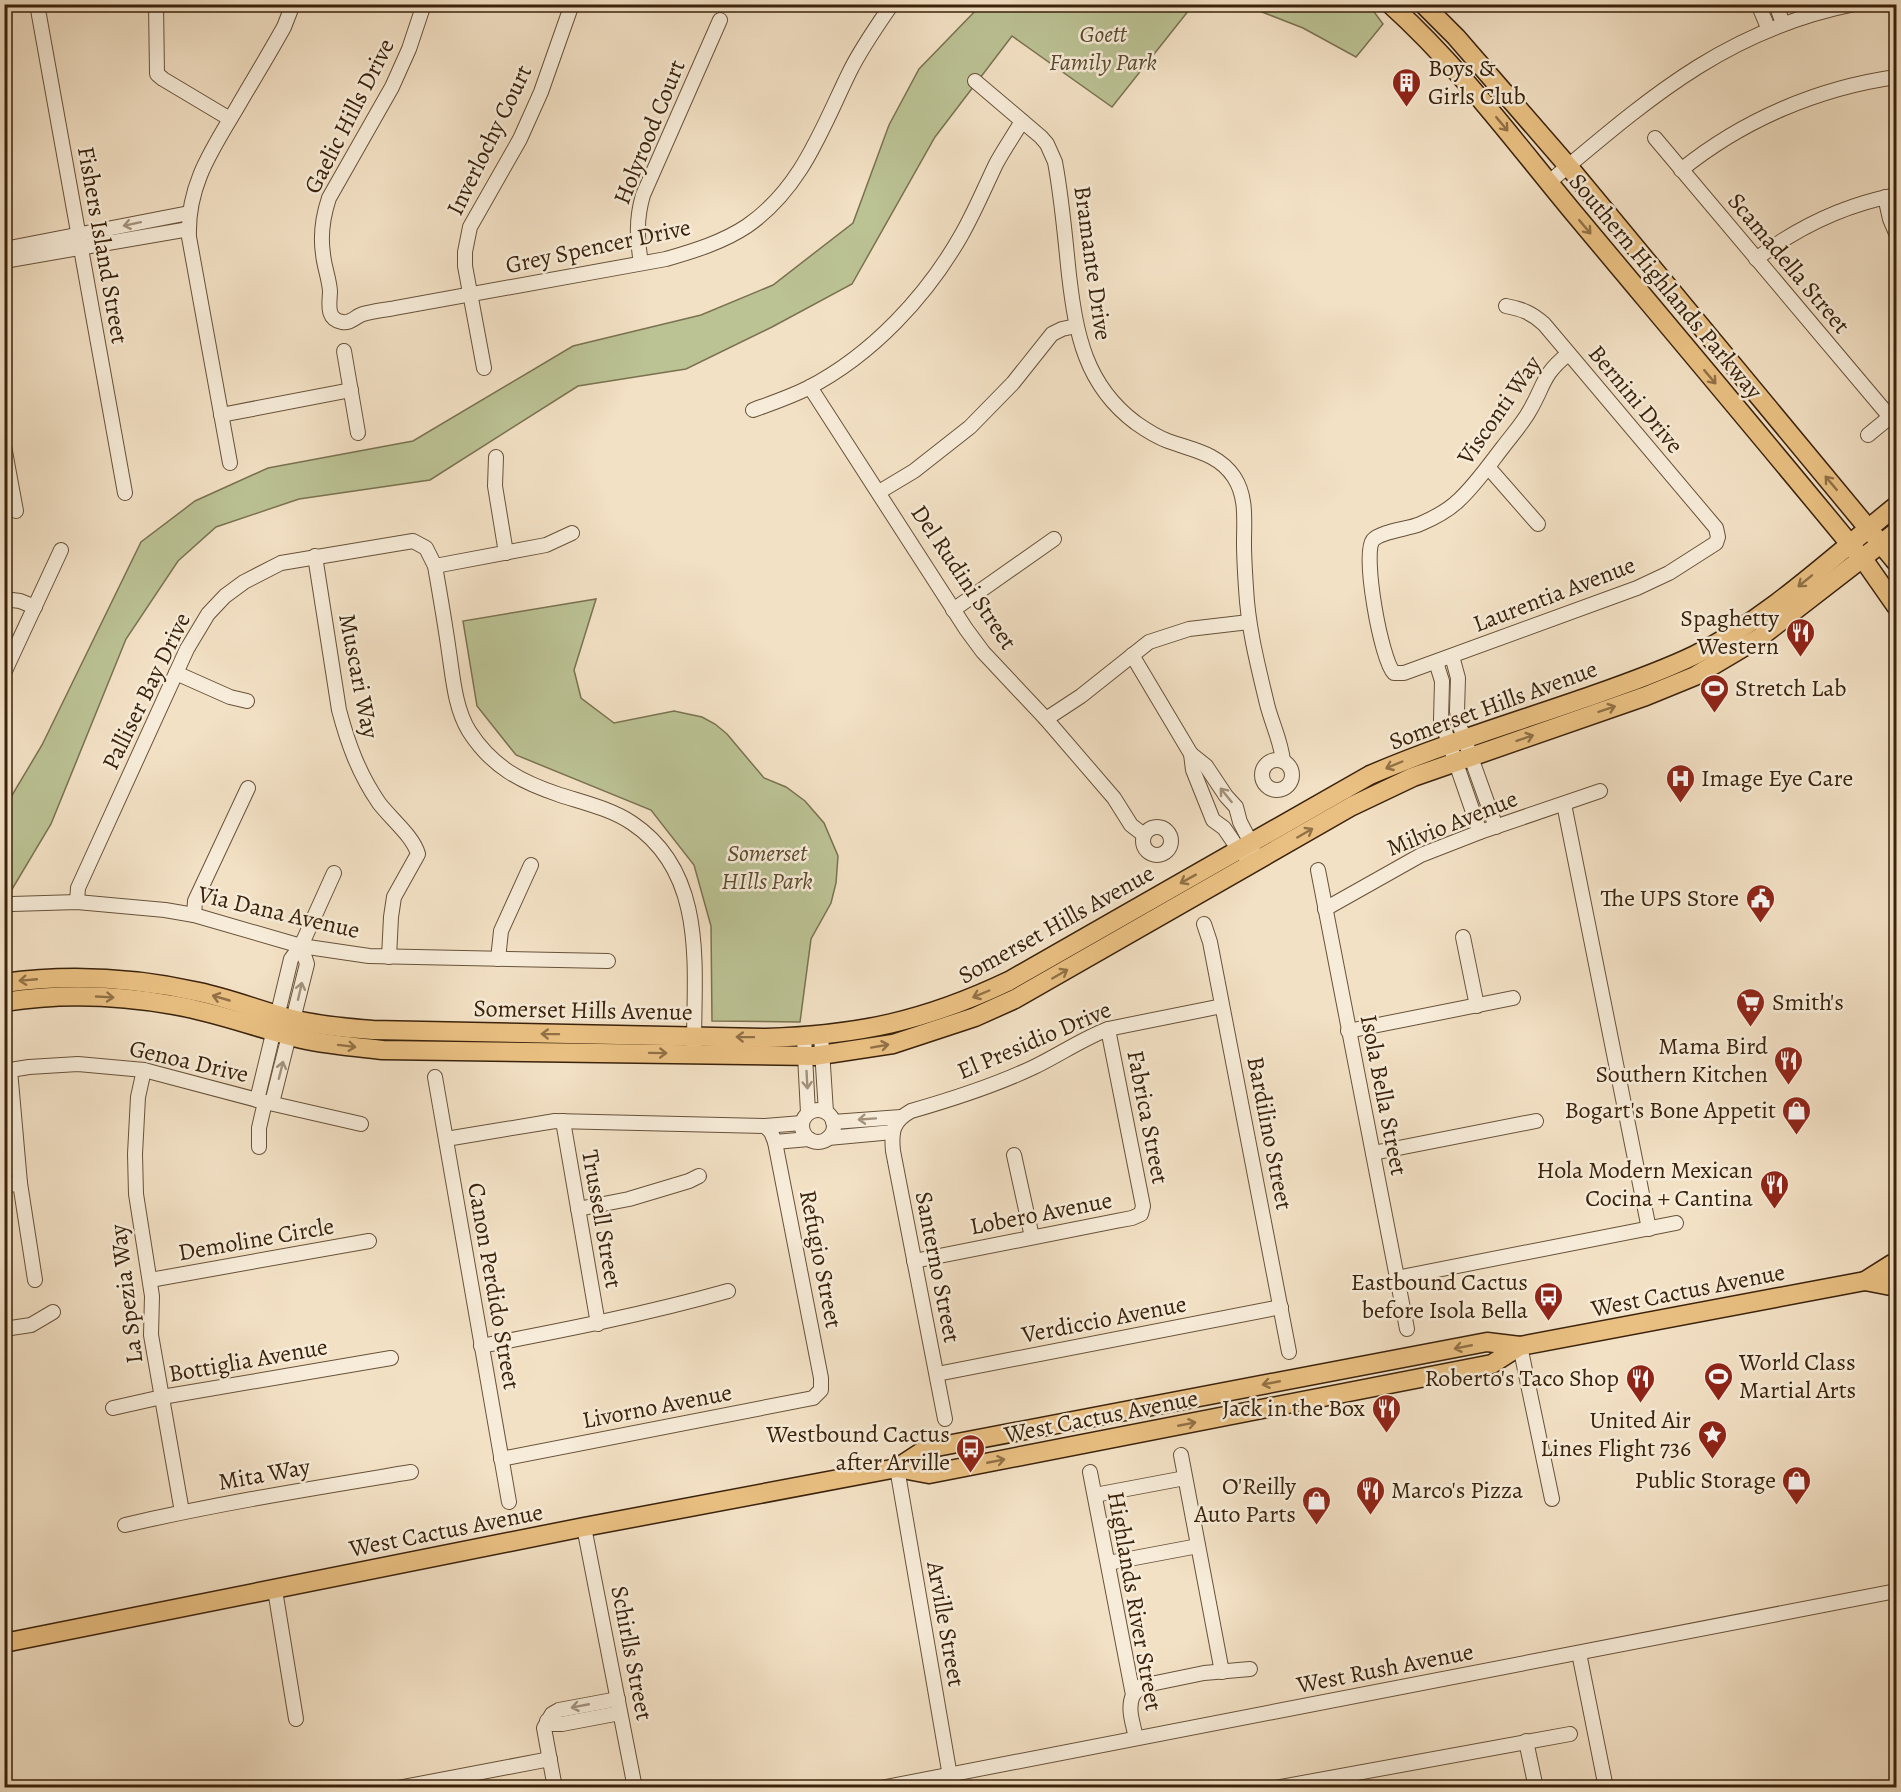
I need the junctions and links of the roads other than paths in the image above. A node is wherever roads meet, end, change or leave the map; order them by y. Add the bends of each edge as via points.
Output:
1 (37, 4) edge
2 (156, 4) edge
3 (293, 4) edge
4 (424, 4) edge
5 (572, 4) edge
6 (892, 4) edge
7 (1390, 4) edge
8 (1423, 4) edge
9 (1758, 4) edge
10 (1776, 4) edge
11 (1855, 4) edge
12 (720, 20) dead end
13 (1784, 24) junction
14 (1769, 30) junction
15 (1896, 77) edge
16 (975, 81) dead end
17 (230, 119) junction
18 (1022, 120) junction
19 (1655, 138) dead end
20 (1568, 166) junction
21 (1681, 170) junction
22 (1548, 183) junction
23 (1891, 196) edge
24 (189, 213) junction
25 (189, 229) junction
26 (1896, 233) edge
27 (80, 241) junction
28 (4, 249) edge
29 (1756, 259) junction
30 (4, 261) edge
31 (641, 263) junction
32 (470, 295) junction
33 (1506, 306) dead end
34 (335, 319) joint
35 (1076, 326) junction
36 (344, 351) dead end
37 (1568, 354) junction
38 (484, 368) dead end
39 (810, 387) junction
40 (351, 390) junction
41 (753, 410) dead end
42 (221, 415) junction
43 (1893, 415) edge
44 (358, 433) dead end
45 (1868, 435) dead end
46 (4, 446) edge
47 (496, 457) dead end
48 (230, 464) dead end
49 (1488, 467) junction
50 (879, 492) junction
51 (125, 493) dead end
52 (1896, 506) edge
53 (16, 512) dead end
54 (1538, 524) dead end
55 (1869, 527) junction
56 (572, 533) dead end
57 (1718, 537) joint
58 (1054, 538) dead end
59 (1889, 538) edge
60 (1849, 543) junction
61 (61, 550) dead end
62 (506, 553) junction
63 (315, 556) junction
64 (1862, 559) junction
65 (1896, 562) edge
66 (435, 566) junction
67 (4, 599) edge
68 (1896, 606) edge
69 (35, 607) junction
70 (953, 610) junction
71 (1249, 622) junction
72 (1132, 655) junction
73 (1452, 656) junction
74 (1436, 662) junction
75 (4, 673) edge
76 (176, 673) junction
77 (1394, 673) joint
78 (1633, 691) junction
79 (247, 701) dead end
80 (1046, 719) junction
81 (1460, 750) junction
82 (1191, 754) junction
83 (1283, 761) dead end
84 (248, 788) dead end
85 (1600, 791) dead end
86 (1564, 804) junction
87 (1496, 827) junction
88 (1480, 832) junction
89 (1144, 835) dead end
90 (1245, 847) junction
91 (1254, 862) junction
92 (531, 865) dead end
93 (1318, 870) dead end
94 (334, 873) dead end
95 (77, 902) junction
96 (12, 904) dead end
97 (1325, 909) junction
98 (194, 915) junction
99 (1204, 924) dead end
100 (1463, 937) dead end
101 (301, 946) junction
102 (389, 957) junction
103 (498, 959) junction
104 (608, 961) dead end
105 (4, 983) edge
106 (1513, 999) dead end
107 (4, 1002) edge
108 (1222, 1006) junction
109 (1477, 1006) junction
110 (283, 1025) junction
111 (1108, 1029) junction
112 (1348, 1030) junction
113 (812, 1036) junction
114 (694, 1045) junction
115 (813, 1055) junction
116 (144, 1070) junction
117 (7, 1071) edge
118 (435, 1077) dead end
119 (264, 1102) junction
120 (830, 1117) junction
121 (805, 1118) junction
122 (563, 1121) junction
123 (1536, 1121) dead end
124 (362, 1124) dead end
125 (897, 1124) junction
126 (770, 1134) junction
127 (828, 1138) junction
128 (446, 1139) junction
129 (809, 1139) junction
130 (260, 1147) dead end
131 (1373, 1153) junction
132 (1014, 1155) dead end
133 (699, 1176) dead end
134 (20, 1183) junction
135 (4, 1186) edge
136 (578, 1209) junction
137 (1141, 1214) joint
138 (1676, 1223) dead end
139 (1649, 1229) junction
140 (1032, 1238) junction
141 (369, 1241) dead end
142 (914, 1261) junction
143 (1896, 1263) edge
144 (1396, 1278) junction
145 (35, 1280) dead end
146 (150, 1280) junction
147 (1865, 1281) junction
148 (1896, 1287) edge
149 (728, 1291) dead end
150 (1281, 1307) junction
151 (53, 1312) dead end
152 (598, 1324) junction
153 (4, 1329) edge
154 (1407, 1329) dead end
155 (481, 1346) junction
156 (1520, 1346) junction
157 (1289, 1352) dead end
158 (391, 1358) dead end
159 (937, 1374) junction
160 (819, 1394) joint
161 (162, 1397) junction
162 (113, 1408) dead end
163 (945, 1419) dead end
164 (1181, 1455) dead end
165 (501, 1458) junction
166 (897, 1468) junction
167 (411, 1472) dead end
168 (1090, 1472) dead end
169 (1185, 1478) junction
170 (1095, 1495) junction
171 (1552, 1499) dead end
172 (509, 1502) dead end
173 (182, 1512) junction
174 (125, 1525) dead end
175 (584, 1527) junction
176 (1198, 1546) junction
177 (1108, 1563) junction
178 (275, 1590) junction
179 (1896, 1591) edge
180 (4, 1643) edge
181 (1579, 1653) junction
182 (1250, 1669) dead end
183 (1222, 1672) junction
184 (1133, 1695) junction
185 (619, 1706) junction
186 (296, 1719) dead end
187 (1570, 1734) dead end
188 (1137, 1738) junction
189 (1526, 1741) junction
190 (550, 1759) junction
191 (951, 1781) edge
192 (1340, 1782) edge
193 (406, 1787) edge
194 (555, 1788) edge
195 (635, 1788) edge
196 (881, 1788) edge
197 (1275, 1788) edge
198 (1536, 1788) edge
199 (1606, 1788) edge

1 - 27 street, Fishers Island Street
2 - 17 street via 158,74
3 - 17 street via 284,27
4 - 34 street, Gaelic Hills Drive via 396,78 327,204 322,223 322,252 330,290 328,308
5 - 32 street, Inverlochy Court via 530,117 470,227 465,259
6 - 31 street, Grey Spencer Drive via 859,54 818,143 778,199 728,237 685,254
7 -> 22 main road, Southern Highlands Parkway via 1462,78
8 - 20 main road, Southern Highlands Parkway
9 - 14 street
10 - 13 street
11 - 13 street
12 - 31 street, Holyrood Court via 643,195 637,232
13 - 14 street
14 - 20 street via 1732,46 1662,90
15 - 21 street via 1835,89 1786,107 1734,133
16 - 18 street, Bramante Drive
17 - 24 street via 199,176
18 - 35 street, Bramante Drive via 1047,144 1055,162
18 - 39 street via 963,232 921,294 854,358
19 - 21 street, Scamadella Street
20 - 22 street
55 -> 20 main road, Southern Highlands Parkway
21 - 29 street, Scamadella Street
22 -> 60 main road, Southern Highlands Parkway
23 - 26 street via 1890,219
23 - 29 street via 1817,220
24 - 25 street
24 -> 27 street
25 - 27 street
25 - 42 street
27 - 28 street
27 - 30 street
27 - 51 street, Fishers Island Street
29 - 43 street, Scamadella Street
31 - 32 street, Grey Spencer Drive
32 - 34 street, Grey Spencer Drive via 363,314 346,322
32 - 38 street, Inverlochy Court
33 - 37 street, Bernini Drive via 1533,314
35 - 50 street via 1052,334 970,428
35 - 71 street, Bramante Drive via 1091,370 1120,409 1165,440 1217,459 1233,475 1244,507
36 - 40 street
37 - 49 street, Visconti Way via 1545,377 1530,410
37 - 57 street, Bernini Drive via 1716,528
39 - 41 street
39 - 50 street, Del Rudini Street
40 - 42 street
40 - 44 street
42 - 48 street
43 - 45 street
46 - 53 street
47 - 62 street via 495,486
49 - 54 street
49 - 77 street, Visconti Way via 1458,502 1441,514 1373,540 1370,564 1375,616
50 - 70 street, Del Rudini Street
52 - 55 main road, Somerset Hills Avenue
55 - 59 main road, Southern Highlands Parkway
55 - 60 main road, Somerset Hills Avenue
56 - 62 street via 546,545
57 - 73 street, Laurentia Avenue via 1711,547 1637,588
58 - 70 street
59 - 64 main road, Somerset Hills Avenue
59 - 65 main road, Southern Highlands Parkway
60 - 64 main road, Southern Highlands Parkway
60 -> 78 main road, Somerset Hills Avenue via 1749,623
61 - 69 street
62 - 66 street
63 - 66 street, Palliser Bay Drive via 405,541 421,544
63 - 76 street, Palliser Bay Drive via 281,563 225,596 208,614
63 - 102 street, Muscari Way via 339,710 351,751 369,788 415,844 418,854 394,897
64 - 68 main road, Southern Highlands Parkway
64 - 78 main road, Somerset Hills Avenue via 1759,638 1695,676
66 - 114 street via 458,700 468,729 484,752 524,782 631,822 653,841 673,867 687,898 693,929
67 - 69 street
69 - 75 street
70 - 80 street, Del Rudini Street via 983,651
71 - 72 street via 1176,632 1149,642
71 - 83 street, Bramante Drive
72 - 80 street
72 - 82 street
73 - 74 street, Laurentia Avenue
73 - 81 street via 1458,678
74 - 77 street, Laurentia Avenue
74 - 81 street via 1442,681 1441,720
76 - 79 street
76 - 95 street, Palliser Bay Drive via 78,888
78 - 81 main road, Somerset Hills Avenue
80 - 89 street, Del Rudini Street via 1114,798 1131,825
81 - 87 street
81 - 88 street
81 -> 90 main road, Somerset Hills Avenue via 1370,776
91 -> 81 main road, Somerset Hills Avenue
90 -> 82 street via 1236,807 1206,766
82 - 90 street via 1193,770 1213,820
84 - 98 street via 195,901
85 - 86 street, Milvio Avenue
86 - 87 street, Milvio Avenue
86 - 139 street
87 - 88 street, Milvio Avenue
88 - 97 street, Milvio Avenue via 1421,855
90 - 91 street
90 -> 113 main road, Somerset Hills Avenue via 988,992 903,1022
115 -> 91 main road, Somerset Hills Avenue via 893,1044 990,1011
92 - 103 street via 501,931
93 - 97 street, Isola Bella Street
94 - 101 street
95 - 96 street, Via Dana Avenue
95 - 98 street, Via Dana Avenue
97 - 112 street, Isola Bella Street
98 - 101 street, Via Dana Avenue
99 - 108 street, Bardilino Street
100 - 109 street
101 - 102 street, Via Dana Avenue
101 - 110 street via 291,959
102 - 103 street, Via Dana Avenue
103 - 104 street, Via Dana Avenue
110 -> 105 main road, Somerset Hills Avenue via 202,992 142,982 50,978
106 - 109 street
107 -> 110 main road, Somerset Hills Avenue via 49,996 136,999
108 - 111 street, El Presidio Drive
108 - 150 street, Bardilino Street
109 - 112 street
110 - 114 main road, Somerset Hills Avenue via 321,1043 383,1050
110 - 119 street
111 - 125 street, El Presidio Drive via 989,1087 911,1111
111 - 137 street, Fabrica Street via 1143,1206
112 - 131 street, Isola Bella Street
113 -> 114 main road, Somerset Hills Avenue
113 - 115 street
114 - 115 main road, Somerset Hills Avenue
115 - 120 street
115 -> 121 street
116 - 117 street, Genoa Drive via 78,1064
116 - 119 street, Genoa Drive
116 - 146 street, La Spezia Way via 138,1097 136,1194
117 - 134 street
118 - 128 street, Canon Perdido Street
119 - 124 street, Genoa Drive
119 - 130 street
120 - 121 street via 819,1110
125 -> 120 street, El Presidio Drive
120 - 127 street via 834,1129
121 - 126 street
121 - 129 street via 803,1131
122 - 126 street
122 - 128 street
122 - 136 street, Trussell Street
123 - 131 street
125 - 127 street, El Presidio Drive
125 - 142 street, Santerno Street via 893,1151
126 - 129 street
126 - 160 street, Refugio Street via 821,1378
127 - 129 street via 818,1142
128 - 155 street, Canon Perdido Street
131 - 144 street, Isola Bella Street
132 - 140 street
133 - 136 street via 629,1199
134 - 135 street
134 - 145 street
136 - 152 street, Trussell Street
137 - 140 street, Lobero Avenue
138 - 139 street
139 - 144 street
140 - 142 street, Lobero Avenue
141 - 146 street, Demoline Circle
142 - 159 street, Santerno Street
143 - 147 main road, West Cactus Avenue
144 - 154 street, Isola Bella Street
146 - 161 street, La Spezia Way via 151,1335
147 - 148 main road, West Cactus Avenue
147 - 156 main road, West Cactus Avenue
149 - 152 street
150 - 157 street, Bardilino Street
150 - 159 street, Verdiccio Avenue
151 - 153 street via 31,1325
152 - 155 street
155 - 165 street, Canon Perdido Street
156 -> 166 main road, West Cactus Avenue via 1487,1342 926,1449
166 -> 156 main road, West Cactus Avenue via 929,1474 1367,1389 1492,1364
156 - 171 street
158 - 161 street, Bottiglia Avenue
159 - 163 street, Santerno Street
160 - 165 street, Livorno Avenue via 805,1400
161 - 162 street, Bottiglia Avenue
161 - 173 street, La Spezia Way
164 - 169 street
165 - 172 street, Canon Perdido Street
166 - 175 main road, West Cactus Avenue
166 - 191 street, Arville Street
167 - 173 street, Mita Way
168 - 170 street, Highlands River Street
169 - 170 street
169 - 176 street
170 - 177 street, Highlands River Street
173 - 174 street, Mita Way
175 - 178 main road, West Cactus Avenue
175 - 185 street, Schirlls Street
176 - 177 street
176 - 183 street
177 - 184 street, Highlands River Street
178 - 180 main road, West Cactus Avenue
178 - 186 street
179 - 181 street, West Rush Avenue
181 - 188 street, West Rush Avenue
181 - 199 street
182 - 183 street
183 - 184 street via 1141,1686
184 - 188 street, Highlands River Street via 1130,1712
185 - 190 street via 559,1710 552,1714 544,1728
185 - 195 street, Schirlls Street
187 - 189 street
188 - 191 street, West Rush Avenue
189 - 192 street
189 - 198 street
190 - 193 street
190 - 194 street
191 - 196 street, West Rush Avenue
192 - 197 street

